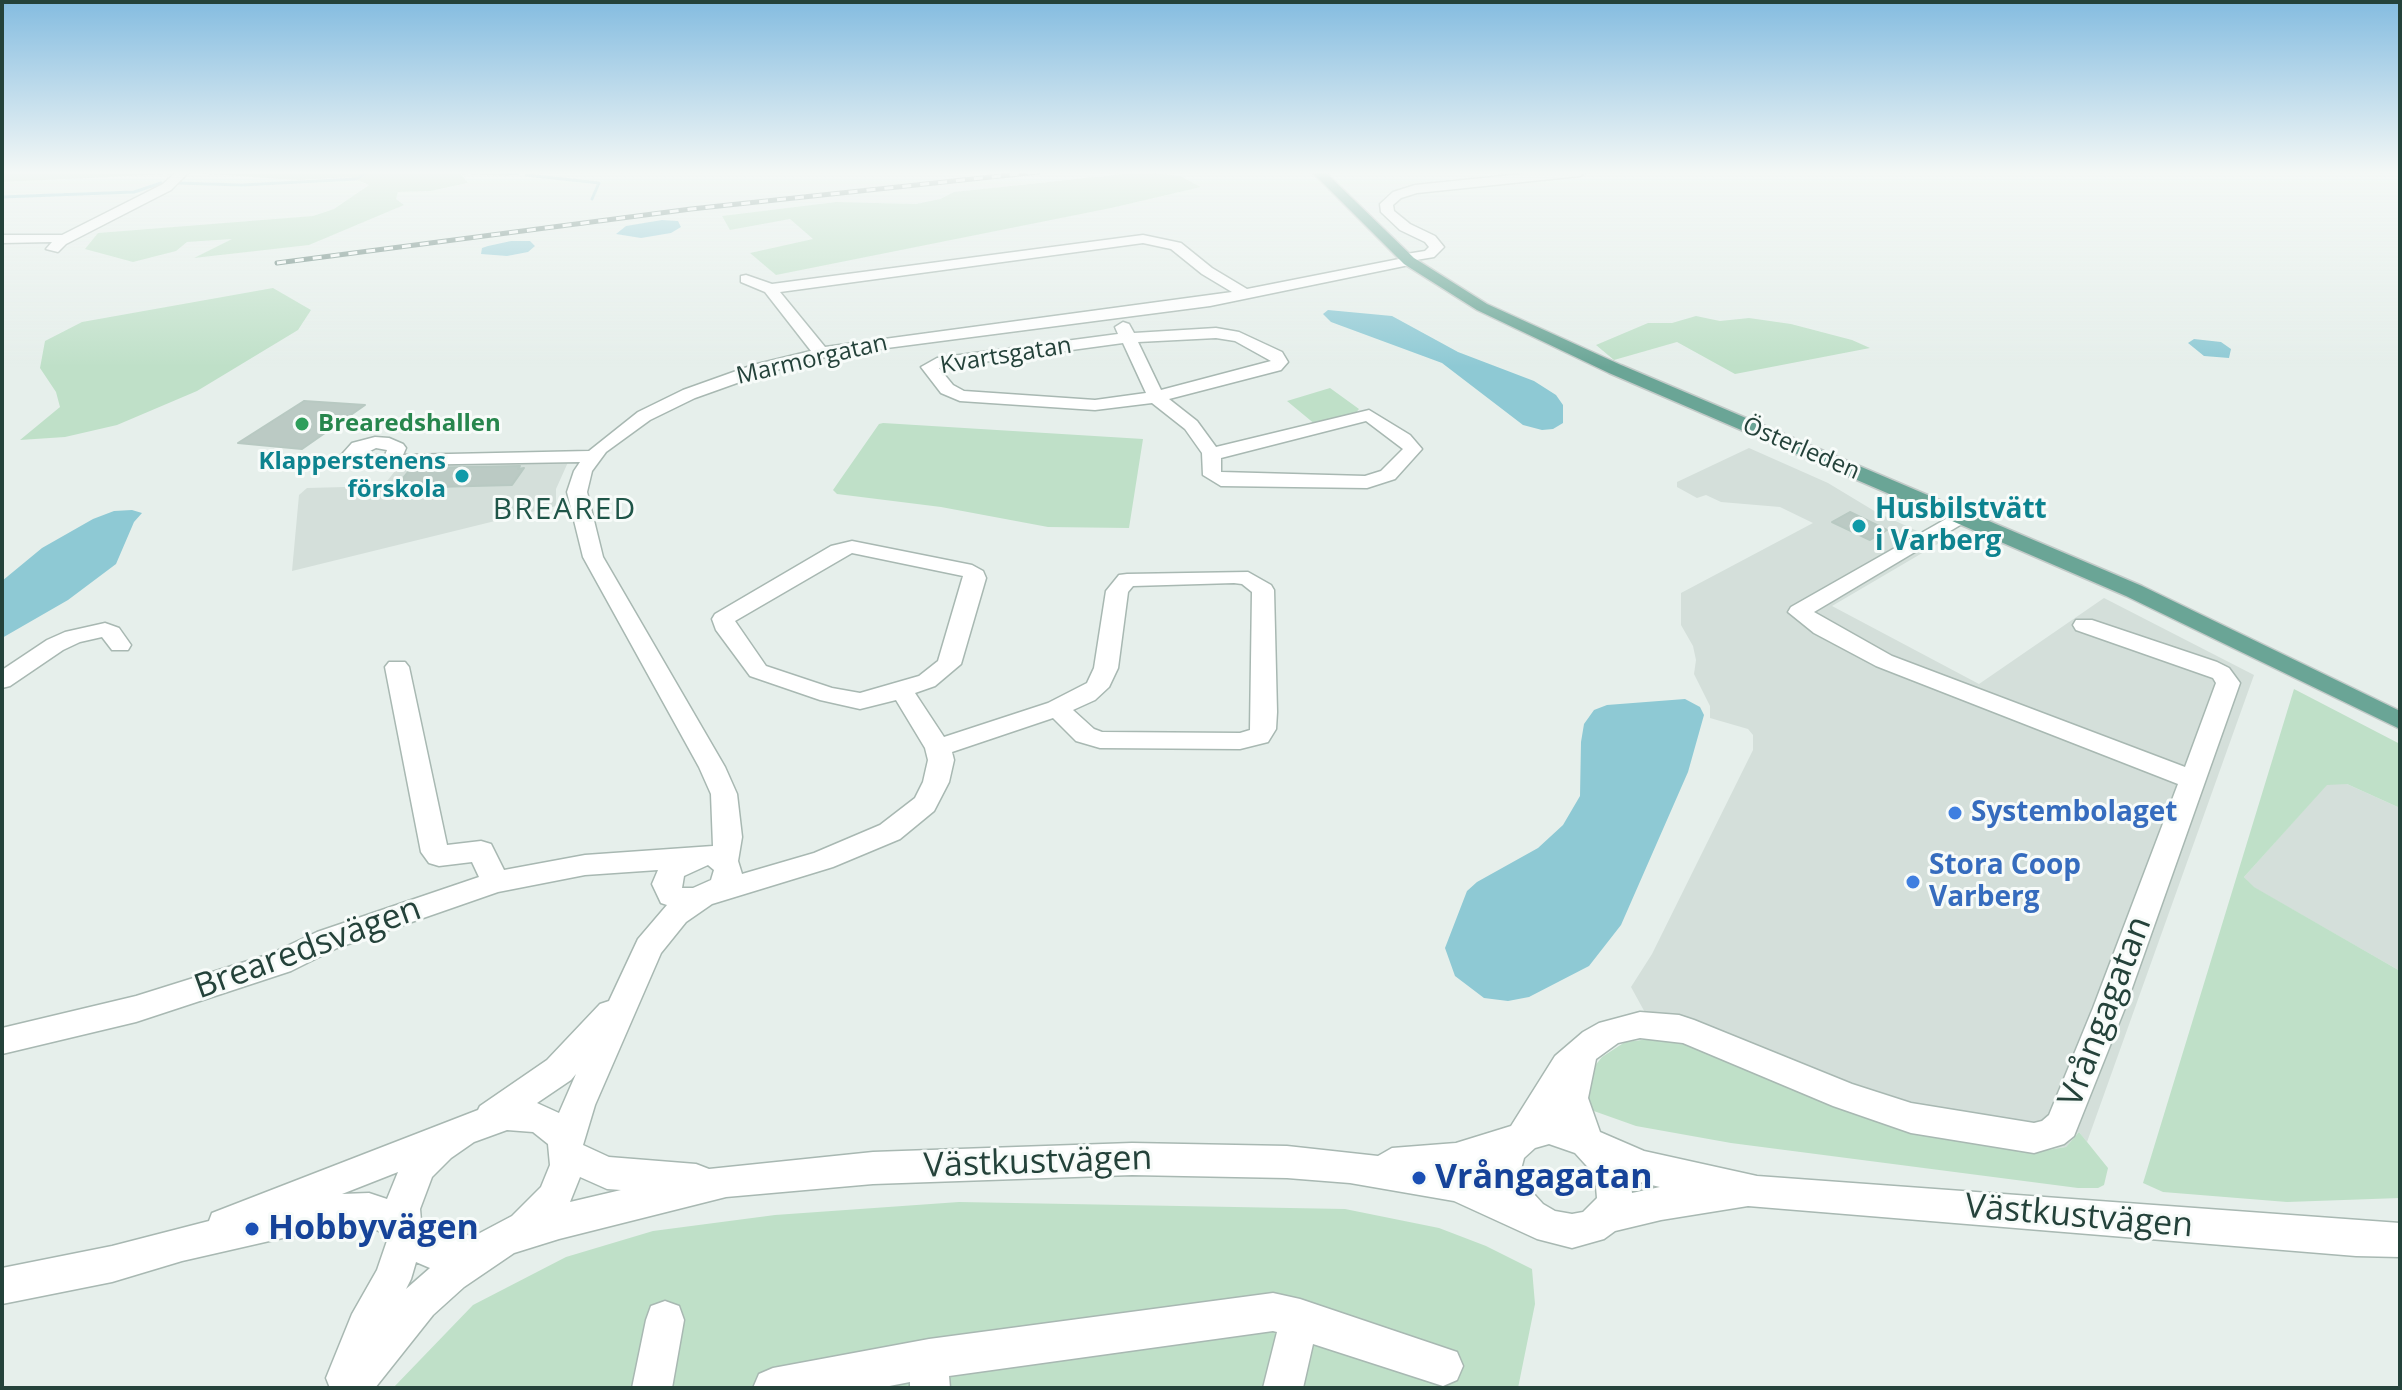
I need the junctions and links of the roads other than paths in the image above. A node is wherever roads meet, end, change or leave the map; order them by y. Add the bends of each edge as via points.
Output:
1 (38, 237) edge
2 (53, 237) edge
3 (73, 237) edge
4 (1384, 237) edge
5 (1425, 237) edge
6 (2, 239) edge
7 (1407, 260) junction
8 (746, 279) dead end
9 (770, 289) junction
10 (1247, 295) junction
11 (1117, 314) junction
12 (1128, 338) junction
13 (821, 353) junction
14 (1156, 397) junction
15 (1211, 453) junction
16 (592, 456) junction
17 (344, 462) dead end
18 (1960, 517) junction
19 (2084, 625) dead end
20 (120, 645) dead end
21 (397, 667) dead end
22 (2, 681) edge
23 (902, 691) junction
24 (1057, 708) junction
25 (2400, 721) edge
26 (938, 748) junction
27 (2194, 780) junction
28 (710, 860) junction
29 (615, 864) junction
30 (778, 875) junction
31 (495, 882) junction
32 (686, 893) junction
33 (630, 989) junction
34 (2, 1041) edge
35 (1582, 1052) junction
36 (472, 1126) junction
37 (1521, 1137) junction
38 (1591, 1145) junction
39 (567, 1149) junction
40 (1350, 1167) junction
41 (726, 1181) junction
42 (1757, 1192) junction
43 (1530, 1216) junction
44 (1606, 1216) junction
45 (405, 1227) junction
46 (2400, 1240) edge
47 (506, 1241) junction
48 (182, 1244) junction
49 (2, 1286) edge
50 (1300, 1318) junction
51 (665, 1320) dead end
52 (1443, 1366) dead end
53 (930, 1373) edge
54 (342, 1388) edge
55 (350, 1388) edge
56 (652, 1388) edge
57 (773, 1388) edge
58 (1283, 1388) edge

1 - 6 street
2 - 3 street via 56,246
4 - 7 main road, Österleden
5 - 7 street, Marmorgatan via 1437,247
7 - 10 street, Marmorgatan
7 - 18 main road, Österleden via 1472,301 1615,369
8 - 9 street
9 - 10 street via 1143,239 1176,246
9 - 13 street
10 - 11 street, Marmorgatan
11 - 12 street
11 - 13 street, Marmorgatan
12 - 14 street
12 - 14 street via 1229,334 1280,359 1275,366
12 - 14 street, Kvartsgatan via 929,367 947,389 965,397 1095,405
13 - 16 street, Marmorgatan via 749,372 677,400 631,424
14 - 15 street via 1191,425
15 - 15 street via 1369,415 1413,449 1388,475 1367,482 1221,480 1212,475
16 - 17 street
16 - 28 street, Marmorgatan via 577,492 593,557 724,794 728,837
18 - 25 main road, Österleden via 2204,623
18 - 27 street via 1799,612 1884,661
19 - 27 street, Vrångagatan via 2226,677
20 - 22 street via 105,630 73,637
21 - 31 street via 435,852 439,856 481,851
23 - 23 street via 852,700 766,675 752,665 723,619 843,548 968,568 975,578 949,664
23 - 26 street
24 - 24 street via 1087,695 1103,679 1117,591 1127,580 1248,578 1263,590 1265,712 1259,736 1240,741 1100,740 1085,735
24 - 26 street
26 - 30 street via 936,782 925,804 907,821
27 - 35 street, Vrångagatan via 2072,1105 2052,1133 2034,1138 2005,1135 1911,1118 1679,1028 1622,1028
28 - 29 street, Brearedsvägen
28 - 30 street, Brearedsvägen via 745,872
28 - 32 street via 727,879
28 - 32 street via 673,869 667,879
29 - 31 street, Brearedsvägen
29 - 32 street, Brearedsvägen
30 - 32 street
31 - 34 street, Brearedsvägen via 327,940 280,963 136,1009
32 - 33 street via 649,947
33 - 36 street via 559,1070
33 - 39 street via 578,1105
35 - 37 street, Vrångagatan via 1555,1081
35 - 38 street via 1571,1098
36 - 39 street via 507,1115 540,1118 556,1128
36 - 45 street via 420,1166 404,1199
36 - 48 street
37 - 38 street, Västkustvägen via 1558,1130
37 - 40 street, Västkustvägen via 1456,1159
37 - 43 street via 1508,1150 1503,1173 1514,1201
38 - 42 street, Västkustvägen via 1643,1167
38 - 44 street via 1615,1182 1615,1200
39 - 41 street, Västkustvägen via 599,1170 619,1175
39 - 47 street via 565,1176 554,1198
40 - 41 street, Västkustvägen via 1132,1159 873,1168
40 - 43 street, Västkustvägen via 1456,1185
41 - 47 street, Västkustvägen via 600,1211
42 - 44 street, Västkustvägen via 1661,1203
42 - 46 street, Västkustvägen
43 - 44 street, Västkustvägen via 1572,1231 1591,1227
45 - 47 street via 424,1249 450,1255
45 - 48 street via 369,1210 322,1212
45 - 54 street via 397,1268
47 - 55 street via 436,1287
48 - 49 street
50 - 52 street
50 - 53 street via 1273,1312
50 - 58 street
51 - 56 street
53 - 57 street

